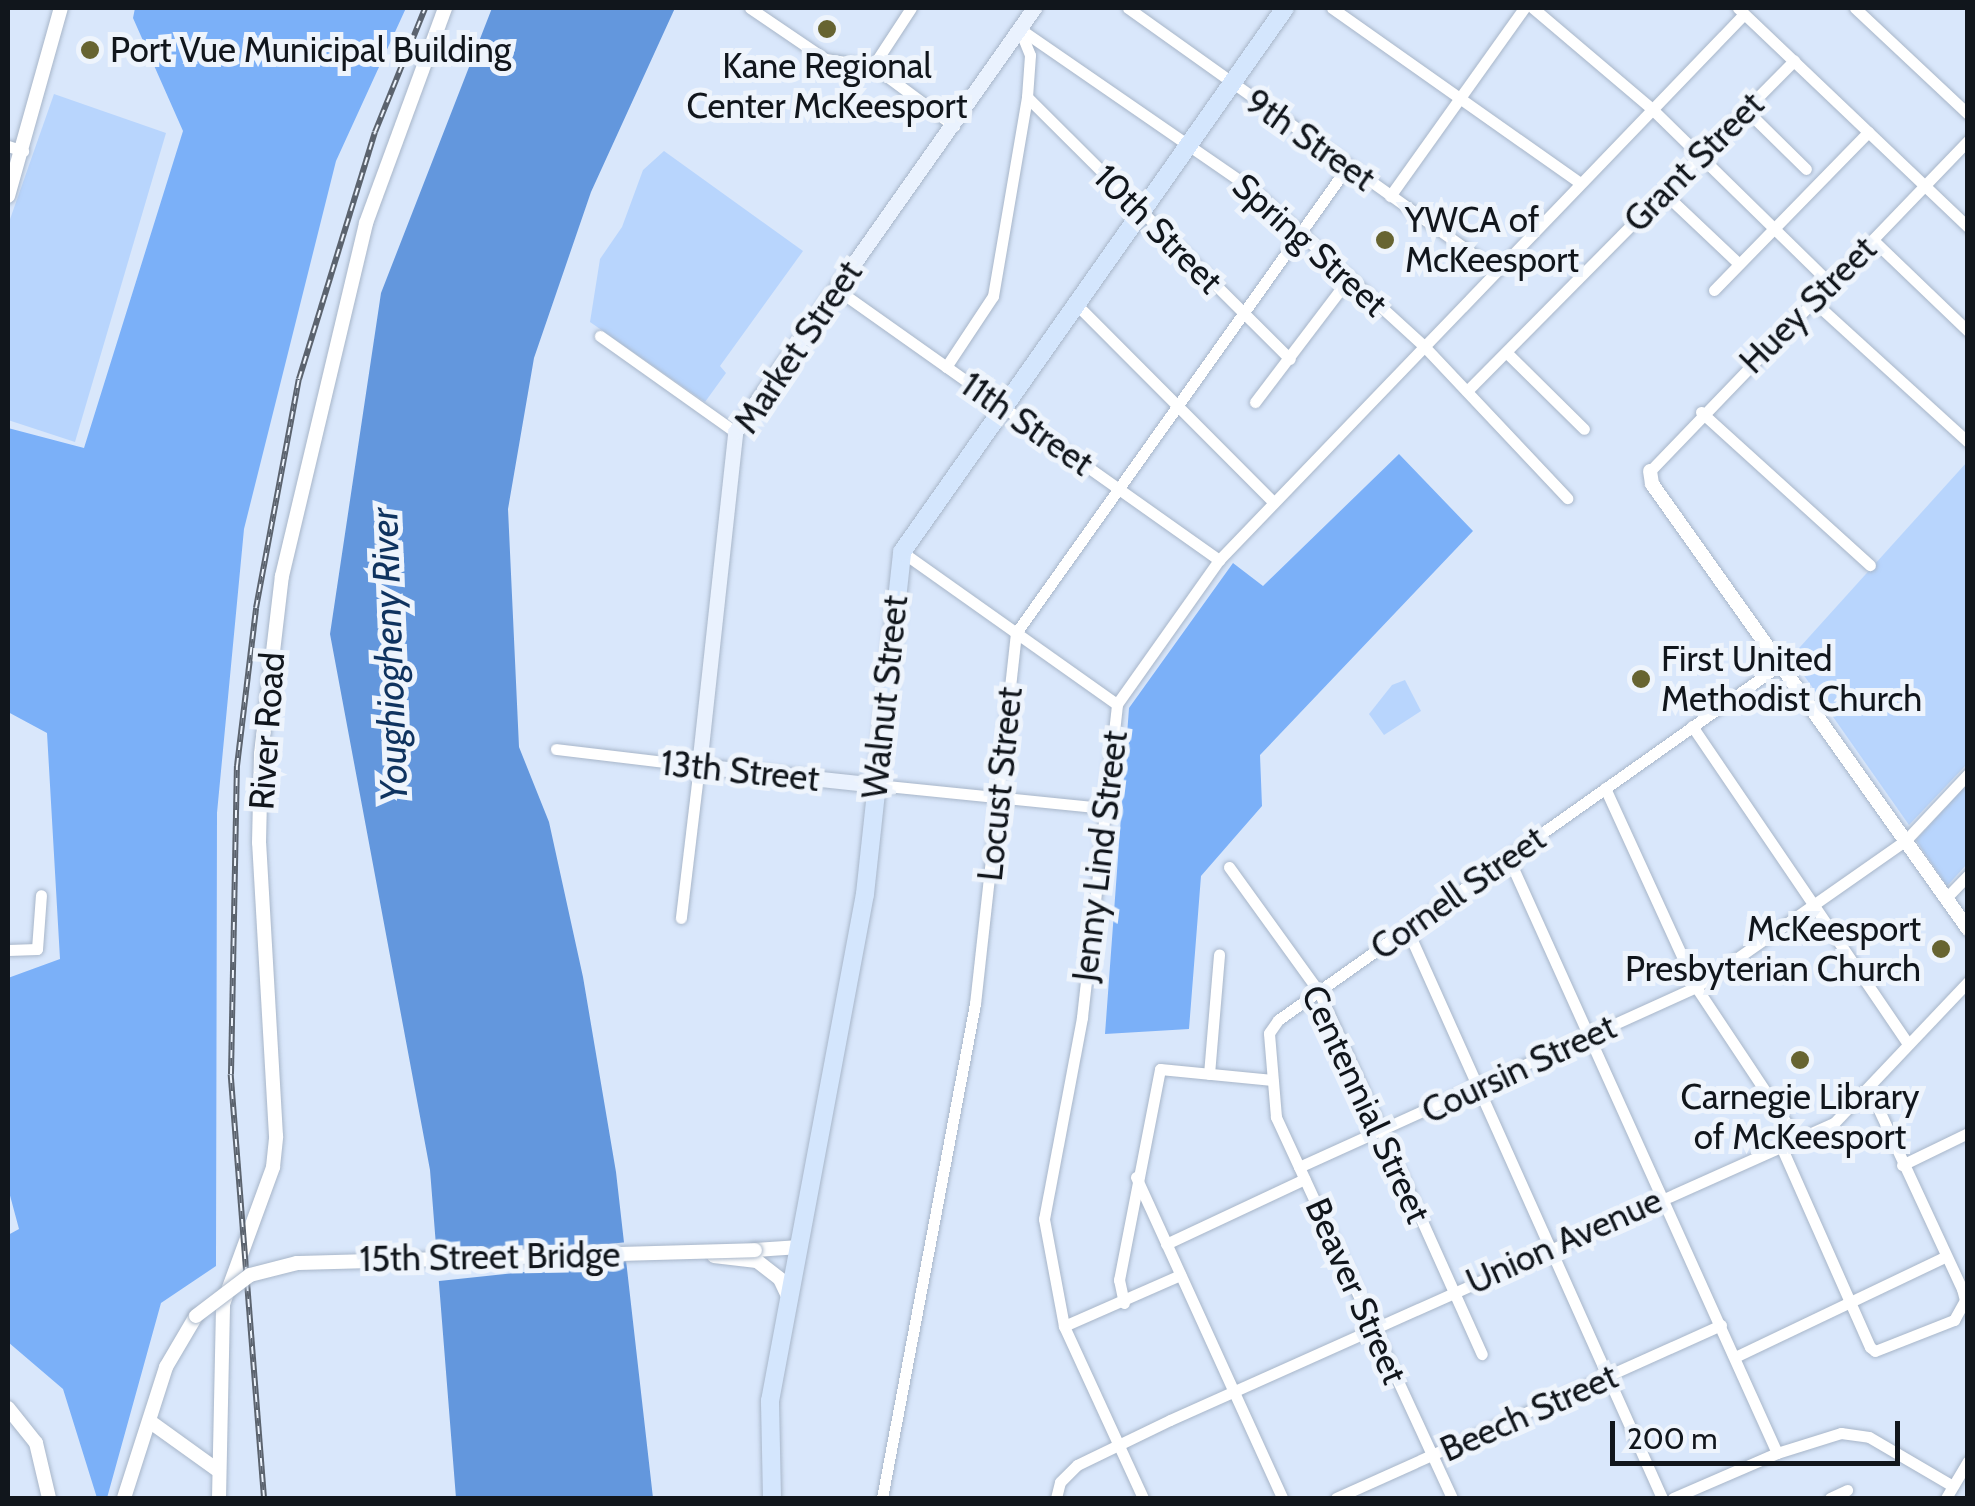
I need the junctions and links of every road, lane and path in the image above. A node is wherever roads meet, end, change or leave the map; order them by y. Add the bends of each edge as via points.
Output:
1 (61, 8) edge
2 (445, 8) edge
3 (750, 8) edge
4 (912, 8) edge
5 (1034, 8) edge
6 (1128, 8) edge
7 (1285, 8) edge
8 (1332, 8) edge
9 (1524, 8) edge
10 (1532, 8) edge
11 (1855, 8) edge
12 (1741, 11) edge
13 (1020, 29) junction
14 (1794, 60) junction
15 (873, 66) junction
16 (1231, 83) junction
17 (1461, 96) junction
18 (1027, 97) junction
19 (1651, 108) junction
20 (1746, 110) junction
21 (1968, 114) edge
22 (954, 126) junction
23 (1868, 132) junction
24 (1968, 140) edge
25 (8, 146) edge
26 (1188, 146) junction
27 (23, 151) junction
28 (1700, 156) junction
29 (1348, 166) junction
30 (1806, 169) dead end
31 (1580, 182) junction
32 (1923, 188) junction
33 (1664, 193) junction
34 (8, 196) edge
35 (1390, 196) junction
36 (1141, 211) junction
37 (1968, 227) edge
38 (1774, 228) junction
39 (1300, 233) junction
40 (1873, 240) junction
41 (1739, 264) junction
42 (1494, 269) junction
43 (1349, 278) junction
44 (1830, 284) junction
45 (836, 288) junction
46 (1714, 290) dead end
47 (1813, 300) junction
48 (1076, 304) junction
49 (1243, 313) junction
50 (1968, 332) edge
51 (600, 336) dead end
52 (1422, 344) junction
53 (1507, 353) junction
54 (1290, 360) junction
55 (946, 367) junction
56 (1467, 391) junction
57 (1255, 402) dead end
58 (1003, 406) junction
59 (1179, 407) junction
60 (1701, 412) junction
61 (1584, 429) dead end
62 (735, 432) junction
63 (1968, 442) edge
64 (1650, 470) joint
65 (1119, 488) junction
66 (1568, 498) dead end
67 (1273, 502) junction
68 (902, 552) junction
69 (1218, 560) junction
70 (1870, 564) dead end
71 (1016, 632) junction
72 (1781, 664) junction
73 (1118, 704) junction
74 (1692, 726) junction
75 (556, 749) dead end
76 (698, 766) junction
77 (1968, 774) edge
78 (877, 785) junction
79 (1606, 788) junction
80 (1000, 798) junction
81 (1105, 808) junction
82 (1906, 840) junction
83 (1508, 857) junction
84 (1229, 867) dead end
85 (1968, 875) edge
86 (41, 895) dead end
87 (1946, 898) junction
88 (1816, 902) junction
89 (681, 918) dead end
90 (1968, 928) edge
91 (1407, 929) junction
92 (8, 950) edge
93 (1219, 954) dead end
94 (1968, 982) edge
95 (1696, 987) junction
96 (1319, 992) junction
97 (1592, 1037) junction
98 (1908, 1044) junction
99 (1209, 1074) junction
100 (1272, 1080) junction
101 (1869, 1089) junction
102 (1478, 1090) junction
103 (1381, 1132) junction
104 (1968, 1133) edge
105 (1797, 1139) junction
106 (1780, 1144) junction
107 (1902, 1165) junction
108 (1302, 1173) junction
109 (1136, 1178) junction
110 (1658, 1199) junction
111 (1166, 1244) junction
112 (800, 1247) junction
113 (1549, 1247) junction
114 (756, 1256) junction
115 (1945, 1257) junction
116 (1180, 1275) junction
117 (1452, 1292) junction
118 (790, 1299) junction
119 (1124, 1302) junction
120 (1853, 1304) junction
121 (1721, 1325) junction
122 (1064, 1326) junction
123 (1374, 1329) junction
124 (1482, 1354) dead end
125 (1735, 1357) junction
126 (1607, 1378) junction
127 (1233, 1394) junction
128 (8, 1408) edge
129 (152, 1423) junction
130 (1119, 1445) junction
131 (1776, 1453) junction
132 (1433, 1457) junction
133 (1968, 1461) edge
134 (216, 1469) junction
135 (1953, 1486) junction
136 (1847, 1490) dead end
137 (49, 1498) edge
138 (124, 1498) edge
139 (219, 1498) edge
140 (772, 1498) edge
141 (882, 1498) edge
142 (1056, 1498) edge
143 (1143, 1498) edge
144 (1282, 1498) edge
145 (1336, 1498) edge
146 (1452, 1498) edge
147 (1662, 1498) edge
148 (1673, 1498) edge
149 (1830, 1498) edge
150 (1946, 1498) edge

1 - 27 street
2 - 134 street, River Road via 366,223 282,576 258,842 276,1136 273,1168 223,1304
3 - 15 street via 825,59
4 - 15 street
5 - 13 main road, Market Street
6 - 16 street, 9th Street
7 - 16 main road, Walnut Street
8 - 17 street
9 - 17 street
10 - 19 street
11 - 21 street
12 - 14 street
12 - 19 street, Jenny Lind Street
13 - 18 street via 1030,55
13 - 22 main road, Market Street
13 - 26 street, Spring Street
14 - 20 street, Grant Street
14 - 23 street
15 - 22 street
16 - 26 main road, Walnut Street
16 - 29 street, 9th Street
17 - 31 street
17 - 35 street
18 - 36 street, 10th Street
18 - 55 street via 993,296
19 - 28 street
19 - 31 street, Jenny Lind Street
20 - 28 street, Grant Street
20 - 30 street
22 - 45 main road, Market Street
23 - 32 street
23 - 38 street
24 - 32 street, Huey Street
25 - 27 street
26 - 36 main road, Walnut Street
26 - 39 street, Spring Street via 1252,189
27 - 34 street
28 - 33 street, Grant Street
28 - 38 street
29 - 35 street, 9th Street
29 - 39 street
31 - 42 street, Jenny Lind Street
32 - 37 street
32 - 40 street, Huey Street
33 - 41 street
33 - 53 street, Grant Street
35 - 42 street, 9th Street
36 - 48 main road, Walnut Street
36 - 49 street, 10th Street
38 - 41 street
38 - 44 street
39 - 43 street, Spring Street
39 - 49 street
40 - 44 street, Huey Street
40 - 50 street
41 - 46 street
42 - 52 street, Jenny Lind Street
43 - 52 street, Spring Street
43 - 54 street
44 - 47 street, Huey Street
45 - 55 street, 11th Street
45 - 62 main road, Market Street
47 - 60 street, Huey Street
47 - 63 street
48 - 58 main road, Walnut Street
48 - 59 street
49 - 54 street, 10th Street
49 - 59 street
51 - 62 street
52 - 56 street, Spring Street
52 - 67 street, Jenny Lind Street
53 - 56 street, Grant Street
53 - 61 street
54 - 57 street
55 - 58 street, 11th Street
56 - 66 street, Spring Street
58 - 65 street, 11th Street
58 - 68 main road, Walnut Street
59 - 65 street
59 - 67 street
60 - 64 street, Huey Street
60 - 70 street
62 - 76 main road, Market Street
64 - 72 street via 1652,484
65 - 69 street, 11th Street
65 - 71 street
67 - 69 street, Jenny Lind Street
68 - 71 street
68 - 78 main road, Walnut Street
69 - 73 street, Jenny Lind Street
71 - 73 street
71 - 80 street, Locust Street
72 - 74 street, Cornell Street
72 - 82 street
73 - 81 street, Jenny Lind Street
74 - 79 street, Cornell Street
74 - 88 street
75 - 76 street, 13th Street
76 - 78 main road, 13th Street
76 - 89 street, Market Street
77 - 82 street, Coursin Street
78 - 80 street, 13th Street
78 - 112 main road, Walnut Street via 852,973
79 - 83 street, Cornell Street
79 - 95 street
80 - 81 street, 13th Street
80 - 141 street, Locust Street via 975,1004
81 - 122 street, Jenny Lind Street via 1082,1016 1044,1219
82 - 87 street
82 - 88 street, Coursin Street
83 - 91 street, Cornell Street
83 - 97 street
84 - 96 street, Centennial Street
85 - 87 street
86 - 92 street via 37,949
87 - 90 street
88 - 95 street, Coursin Street
88 - 98 street
91 - 96 street, Cornell Street
91 - 102 street
93 - 99 street
94 - 98 street, Union Avenue
95 - 97 street, Coursin Street
95 - 105 street
96 - 100 street, Cornell Street via 1269,1033
96 - 103 street, Centennial Street
97 - 102 street, Coursin Street
97 - 110 street
98 - 101 street, Union Avenue
99 - 100 street
99 - 109 street via 1160,1069
100 - 108 street, Beaver Street via 1272,1104
101 - 105 street, Union Avenue via 1834,1123
101 - 107 street
102 - 103 street, Coursin Street
102 - 113 street
103 - 108 street, Coursin Street
103 - 117 street, Centennial Street
104 - 107 street
105 - 106 street, Union Avenue
106 - 110 street, Union Avenue
106 - 120 street
107 - 115 street
108 - 111 street, Coursin Street
108 - 123 street, Beaver Street
109 - 111 street
109 - 119 street via 1119,1280
110 - 113 street, Union Avenue
110 - 121 street
111 - 116 street
112 - 114 street, 15th Street Bridge
112 - 118 main road, Walnut Street
113 - 117 street, Union Avenue
113 - 126 street
114 - 118 street
114 - 129 street, 15th Street Bridge, bridge via 683,1252 297,1263 250,1275 196,1316 166,1367
115 - 120 street
115 - 120 street via 1965,1300 1954,1320 1875,1351
116 - 119 street
116 - 127 street
117 - 123 street, Union Avenue
117 - 124 street, Centennial Street
118 - 140 main road, Walnut Street via 767,1429
119 - 122 street
120 - 125 street
121 - 125 street
121 - 126 street, Beech Street
122 - 130 street, Jenny Lind Street
123 - 127 street, Union Avenue
123 - 132 street, Beaver Street
125 - 131 street
126 - 132 street, Beech Street
126 - 147 street
127 - 130 street, Union Avenue
127 - 144 street
128 - 137 street via 36,1443
129 - 134 street
129 - 138 street
130 - 142 street, Union Avenue via 1077,1465 1060,1482
130 - 143 street, Jenny Lind Street
131 - 135 street via 1854,1433
131 - 148 street
132 - 145 street, Beech Street
132 - 146 street, Beaver Street
133 - 135 street
134 - 139 street, River Road
135 - 150 street
136 - 149 street

